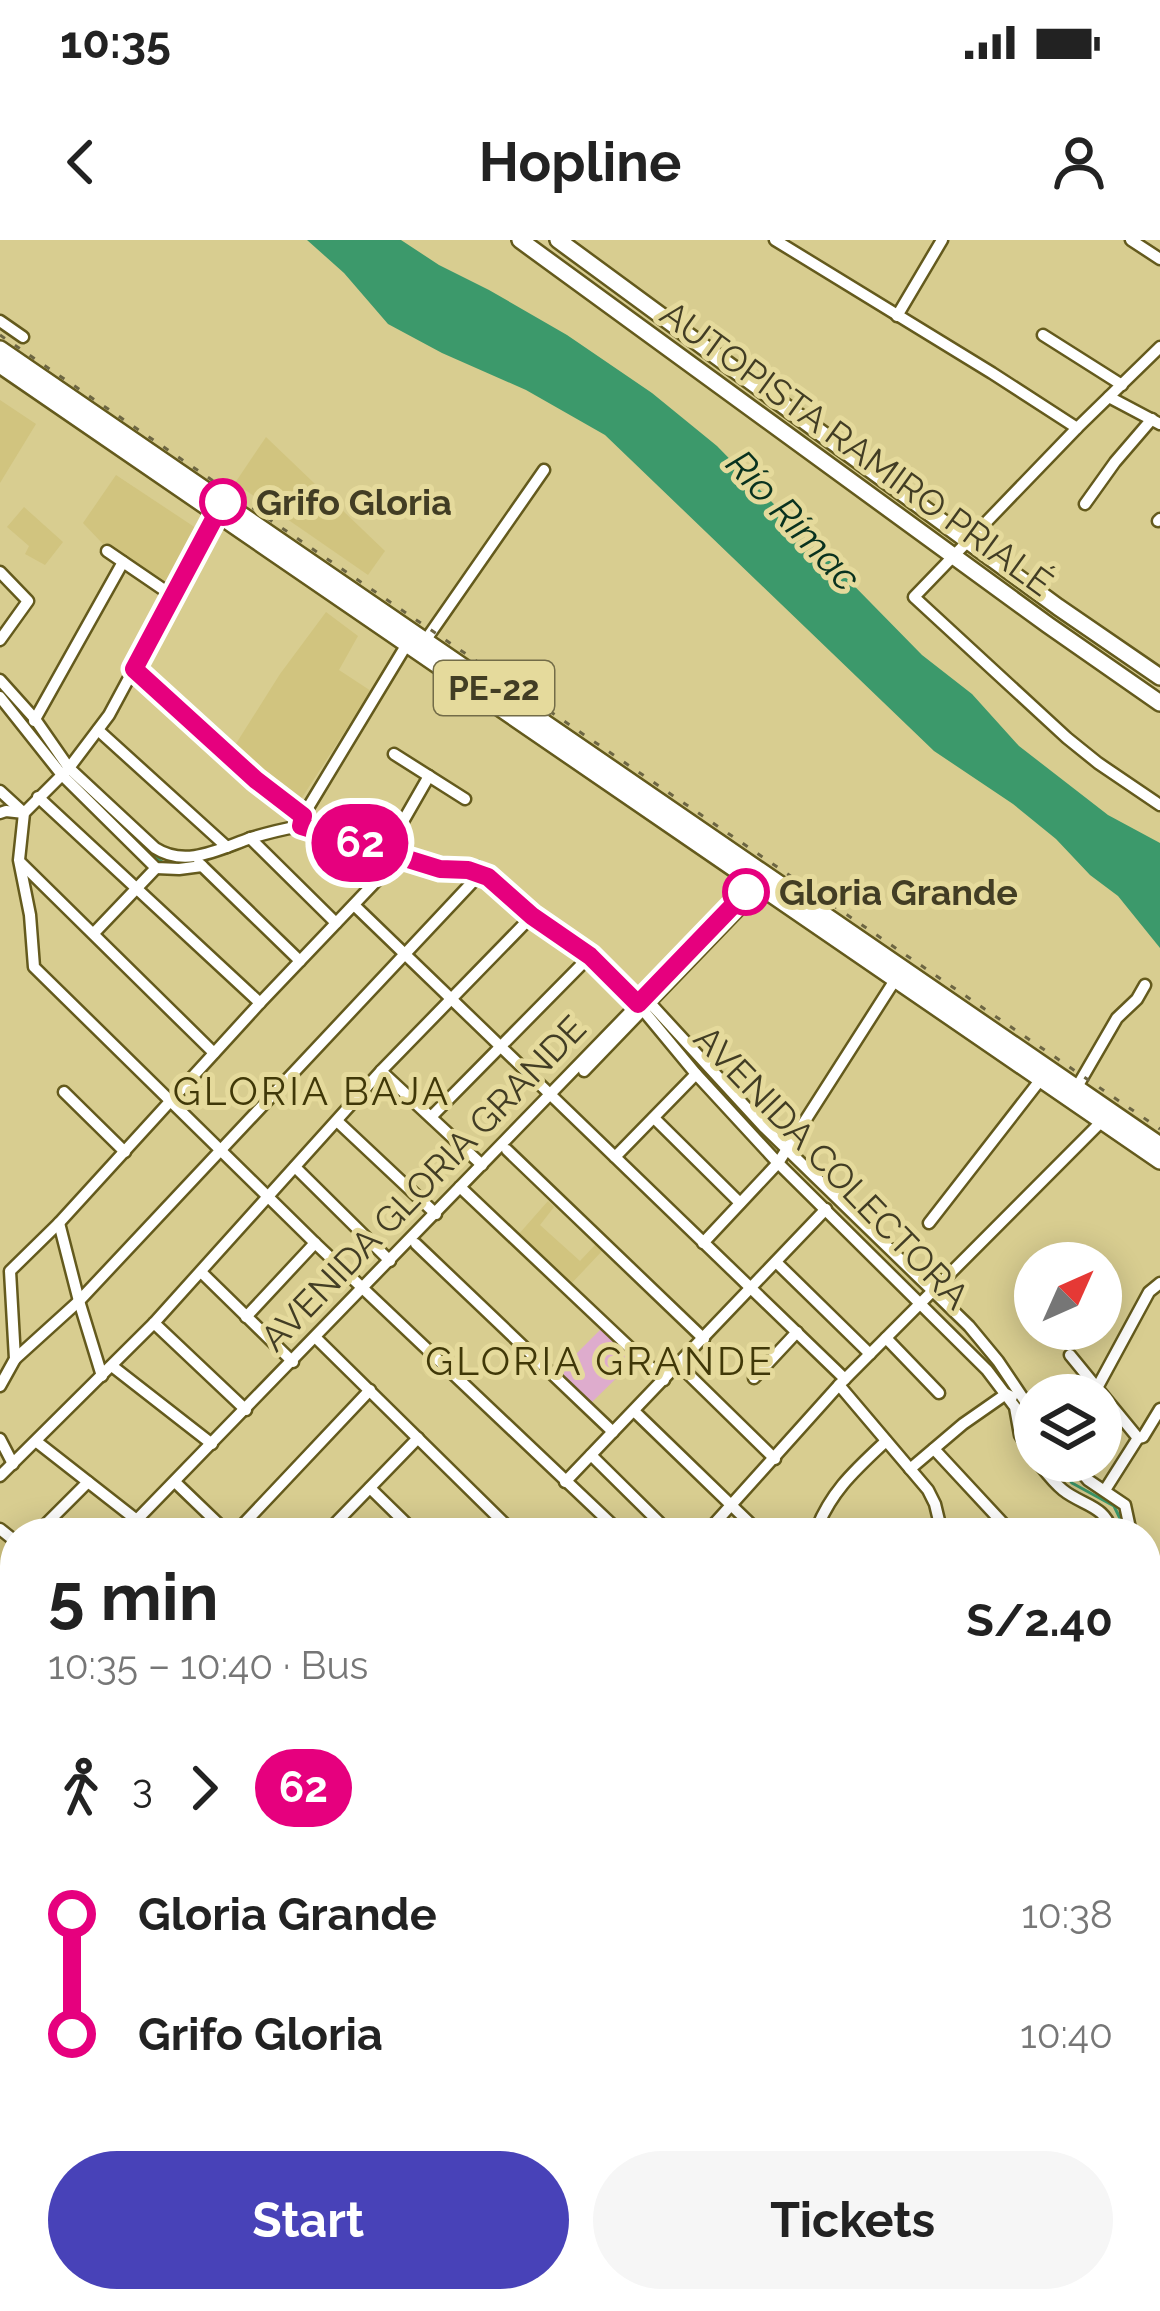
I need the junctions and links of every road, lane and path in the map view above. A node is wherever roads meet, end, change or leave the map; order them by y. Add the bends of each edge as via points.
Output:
1 (520, 240) edge
2 (559, 240) edge
3 (775, 240) edge
4 (942, 240) edge
5 (1131, 240) edge
6 (1160, 259) edge
7 (897, 316) junction
8 (0, 321) edge
9 (1042, 334) dead end
10 (23, 337) dead end
11 (1160, 347) edge
12 (0, 349) edge
13 (0, 365) edge
14 (1121, 385) junction
15 (1109, 397) junction
16 (1156, 421) edge
17 (1077, 428) junction
18 (544, 470) dead end
19 (1084, 504) dead end
20 (220, 508) junction
21 (970, 540) junction
22 (107, 551) dead end
23 (955, 556) junction
24 (123, 562) junction
25 (0, 572) edge
26 (173, 596) junction
27 (0, 640) edge
28 (424, 640) junction
29 (406, 644) junction
30 (134, 669) junction
31 (1160, 677) edge
32 (0, 680) edge
33 (0, 697) edge
34 (1160, 703) edge
35 (32, 725) junction
36 (98, 730) junction
37 (394, 754) dead end
38 (65, 771) junction
39 (429, 776) junction
40 (0, 790) edge
41 (38, 797) junction
42 (465, 799) dead end
43 (1160, 805) edge
44 (0, 813) edge
45 (24, 813) junction
46 (302, 821) junction
47 (250, 838) junction
48 (227, 847) junction
49 (386, 851) junction
50 (401, 856) junction
51 (19, 860) junction
52 (197, 861) junction
53 (156, 868) junction
54 (481, 873) junction
55 (762, 881) junction
56 (136, 888) junction
57 (355, 904) junction
58 (532, 916) junction
59 (336, 923) junction
60 (94, 933) junction
61 (405, 955) junction
62 (590, 956) junction
63 (300, 962) junction
64 (896, 980) junction
65 (1145, 986) dead end
66 (450, 998) junction
67 (260, 1003) junction
68 (644, 1006) junction
69 (500, 1046) junction
70 (214, 1054) junction
71 (381, 1071) junction
72 (696, 1074) junction
73 (1041, 1079) junction
74 (1077, 1087) junction
75 (64, 1092) dead end
76 (554, 1097) junction
77 (171, 1103) junction
78 (1107, 1116) junction
79 (430, 1118) junction
80 (654, 1118) junction
81 (337, 1120) junction
82 (1160, 1144) edge
83 (788, 1148) junction
84 (506, 1150) junction
85 (220, 1151) junction
86 (124, 1152) junction
87 (615, 1157) junction
88 (1160, 1160) edge
89 (778, 1162) junction
90 (482, 1165) junction
91 (295, 1167) junction
92 (462, 1190) junction
93 (267, 1196) junction
94 (740, 1203) junction
95 (826, 1209) junction
96 (436, 1214) junction
97 (59, 1223) junction
98 (929, 1223) dead end
99 (315, 1243) junction
100 (703, 1243) junction
101 (416, 1244) junction
102 (391, 1261) junction
103 (776, 1262) junction
104 (201, 1271) junction
105 (1160, 1283) edge
106 (749, 1286) junction
107 (366, 1290) junction
108 (933, 1291) junction
109 (79, 1301) junction
110 (921, 1302) junction
111 (246, 1317) junction
112 (154, 1323) junction
113 (797, 1332) junction
114 (886, 1338) junction
115 (704, 1339) junction
116 (318, 1340) junction
117 (870, 1354) junction
118 (1070, 1355) dead end
119 (15, 1359) junction
120 (293, 1362) junction
121 (679, 1365) junction
122 (107, 1371) junction
123 (1086, 1374) edge
124 (1105, 1374) edge
125 (754, 1378) dead end
126 (664, 1380) junction
127 (842, 1382) junction
128 (1014, 1384) edge
129 (0, 1386) edge
130 (370, 1390) junction
131 (939, 1393) dead end
132 (1006, 1394) junction
133 (1014, 1399) edge
134 (1014, 1406) edge
135 (1160, 1409) edge
136 (245, 1410) junction
137 (634, 1411) junction
138 (1122, 1418) edge
139 (613, 1432) junction
140 (418, 1438) junction
141 (1138, 1438) junction
142 (0, 1439) edge
143 (886, 1441) junction
144 (37, 1442) junction
145 (212, 1444) junction
146 (934, 1449) junction
147 (591, 1455) junction
148 (775, 1459) junction
149 (13, 1464) junction
150 (910, 1469) junction
151 (0, 1476) edge
152 (88, 1482) junction
153 (565, 1482) junction
154 (1056, 1482) edge
155 (1091, 1482) edge
156 (177, 1485) junction
157 (370, 1488) junction
158 (1105, 1490) junction
159 (732, 1506) junction
160 (52, 1518) edge
161 (129, 1518) edge
162 (146, 1518) edge
163 (214, 1518) edge
164 (246, 1518) edge
165 (341, 1518) edge
166 (401, 1518) edge
167 (499, 1518) edge
168 (604, 1518) edge
169 (655, 1518) edge
170 (720, 1518) edge
171 (744, 1518) edge
172 (821, 1518) edge
173 (938, 1518) edge
174 (998, 1518) edge
175 (1108, 1518) edge
176 (1128, 1518) edge

1 - 23 highway, AUTOPISTA RAMIRO PRIALÉ
2 - 21 highway, AUTOPISTA RAMIRO PRIALÉ
3 - 7 street
4 - 7 street
5 - 6 street
7 - 17 street
8 - 10 street
9 - 14 street
11 - 14 street
12 - 20 highway, PE-22
13 - 20 highway, PE-22
14 - 15 street
15 - 16 street
15 - 17 street
16 - 19 street
17 - 21 street
18 - 28 street
20 - 26 street
20 - 28 highway, PE-22
20 - 29 highway, PE-22
21 - 23 street
21 - 31 highway, AUTOPISTA RAMIRO PRIALÉ
22 - 24 street
23 - 34 highway, AUTOPISTA RAMIRO PRIALÉ
23 - 43 street via 914,597 1067,738
24 - 26 street
24 - 35 street
25 - 27 street via 28,601
26 - 30 street
28 - 55 highway, PE-22
29 - 46 street
29 - 55 highway, PE-22
30 - 36 street
30 - 46 street
32 - 35 street
33 - 35 street
35 - 38 street
36 - 38 street
36 - 48 street
37 - 39 street
38 - 41 street
38 - 52 street via 155,848
38 - 53 street
39 - 42 street
39 - 49 street
40 - 45 street
41 - 45 street
41 - 56 street
44 - 45 street
45 - 51 street
46 - 47 street
46 - 49 street
47 - 48 street
47 - 59 street
48 - 52 street
49 - 50 street
50 - 54 street
50 - 57 street
51 - 60 street
51 - 77 street via 34,967
52 - 53 street
52 - 63 street
53 - 56 street
54 - 58 street, AVENIDA COLECTORA
54 - 61 street
55 - 64 highway, PE-22
55 - 68 street, AVENIDA GLORIA GRANDE
55 - 74 highway, PE-22
56 - 60 street
56 - 67 street
57 - 59 street
57 - 61 street
58 - 62 street, AVENIDA COLECTORA
58 - 66 street
59 - 63 street
60 - 70 street
61 - 66 street
61 - 85 street
62 - 68 street, AVENIDA COLECTORA
62 - 69 street
63 - 67 street
64 - 73 highway, PE-22
64 - 83 street
65 - 74 street
66 - 69 street
66 - 71 street
67 - 70 street
68 - 72 street, AVENIDA COLECTORA
68 - 76 street, AVENIDA GLORIA GRANDE
68 - 83 street, AVENIDA COLECTORA
69 - 76 street
69 - 79 street
70 - 77 street
71 - 79 street
71 - 81 street
72 - 80 street
72 - 89 street, AVENIDA COLECTORA
73 - 78 highway, PE-22
73 - 98 street
74 - 78 highway, PE-22
75 - 86 street
76 - 84 street, AVENIDA GLORIA GRANDE
76 - 87 street
76 - 90 street, AVENIDA GLORIA GRANDE
77 - 85 street
77 - 86 street
78 - 82 highway, PE-22
78 - 88 highway, PE-22
78 - 108 street
79 - 90 street
80 - 87 street
80 - 94 street
81 - 91 street
81 - 96 street
83 - 89 street
83 - 108 street, AVENIDA COLECTORA
84 - 92 street, AVENIDA GLORIA GRANDE
84 - 115 street
85 - 93 street
85 - 109 street
86 - 97 street
87 - 100 street
89 - 94 street
89 - 95 street, AVENIDA COLECTORA
90 - 92 street, AVENIDA GLORIA GRANDE
91 - 93 street
91 - 102 street
92 - 96 street, AVENIDA GLORIA GRANDE
92 - 101 street, AVENIDA GLORIA GRANDE
92 - 126 street
93 - 99 street
93 - 104 street
94 - 100 street
95 - 103 street
95 - 110 street, AVENIDA COLECTORA
96 - 102 street, AVENIDA GLORIA GRANDE
97 - 109 street
97 - 119 street via 10,1271
99 - 107 street
99 - 111 street
100 - 106 street
101 - 107 street, AVENIDA GLORIA GRANDE
101 - 139 street
102 - 107 street, AVENIDA GLORIA GRANDE
103 - 106 street
103 - 117 street
104 - 111 street
104 - 112 street
105 - 124 street
106 - 113 street
106 - 115 street
107 - 116 street, AVENIDA GLORIA GRANDE
107 - 153 street
108 - 110 street
108 - 128 street, AVENIDA COLECTORA
109 - 119 street
109 - 122 street
110 - 114 street
110 - 132 street, AVENIDA COLECTORA
111 - 120 street
112 - 122 street
112 - 136 street
113 - 125 street
113 - 127 street
114 - 117 street
114 - 131 street
115 - 121 street
116 - 120 street, AVENIDA GLORIA GRANDE
116 - 130 street
116 - 156 street, AVENIDA GLORIA GRANDE
117 - 127 street
118 - 123 street
119 - 129 street
120 - 136 street, AVENIDA GLORIA GRANDE
121 - 126 street
121 - 148 street
122 - 144 street
122 - 145 street
126 - 137 street
127 - 143 street
127 - 148 street
130 - 140 street
130 - 164 street
132 - 133 street
132 - 134 street, AVENIDA COLECTORA
132 - 146 street
135 - 141 street
136 - 145 street, AVENIDA GLORIA GRANDE
137 - 139 street
137 - 159 street
138 - 141 street
139 - 147 street
140 - 157 street
140 - 167 street
141 - 158 street
142 - 149 street
143 - 150 street
143 - 172 street
144 - 149 street
144 - 152 street
145 - 156 street, AVENIDA GLORIA GRANDE
146 - 150 street
146 - 174 street
147 - 153 street
147 - 169 street
148 - 159 street
149 - 151 street
150 - 173 street
152 - 160 street
152 - 161 street
153 - 168 street
154 - 175 street, AVENIDA COLECTORA
155 - 158 street
156 - 162 street, AVENIDA GLORIA GRANDE
156 - 163 street
157 - 165 street
157 - 166 street
158 - 176 street via 1126,1505
159 - 170 street
159 - 171 street

